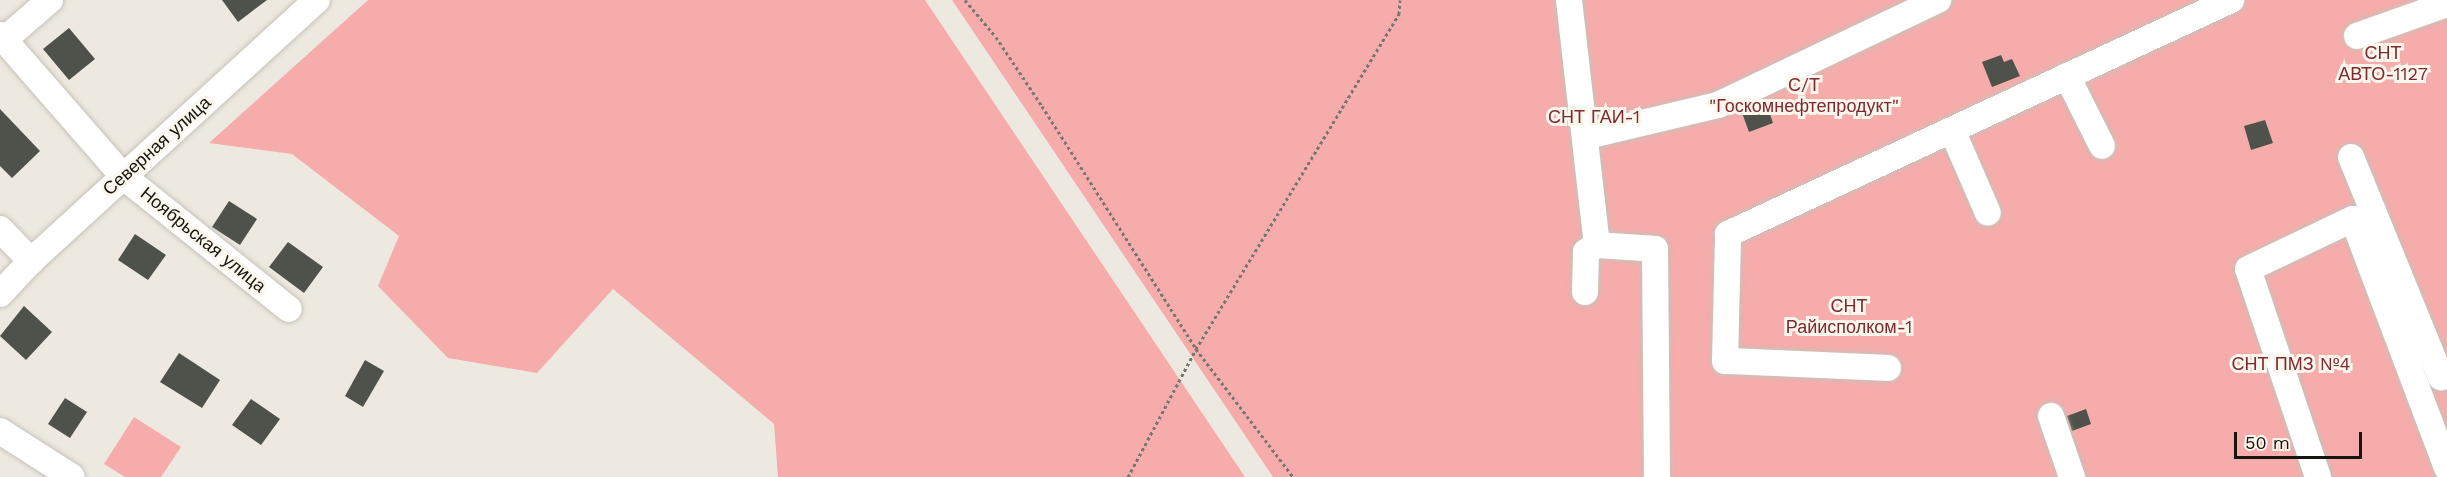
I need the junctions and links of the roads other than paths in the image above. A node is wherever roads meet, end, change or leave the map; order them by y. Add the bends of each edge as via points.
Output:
1 (50, 0) edge
2 (317, 0) edge
3 (1569, 0) edge
4 (1938, 0) edge
5 (2230, 0) edge
6 (2447, 4) edge
7 (2357, 36) dead end
8 (2, 38) edge
9 (2067, 76) junction
10 (1952, 130) junction
11 (1587, 136) junction
12 (2102, 146) dead end
13 (2351, 157) dead end
14 (124, 177) junction
15 (1988, 213) dead end
16 (0, 229) edge
17 (1597, 245) junction
18 (31, 261) junction
19 (1585, 292) dead end
20 (0, 294) edge
21 (289, 309) dead end
22 (1888, 368) dead end
23 (2447, 375) edge
24 (2050, 416) dead end
25 (0, 431) edge
26 (2447, 468) edge
27 (72, 477) edge
28 (1657, 477) edge
29 (2072, 477) edge
30 (2318, 477) edge

1 - 8 street
2 - 14 street, Северная улица
3 - 11 street
4 - 11 street via 1718,105
5 - 9 street
6 - 7 street
8 - 14 street, Ноябрьская улица
9 - 10 street
9 - 12 street
10 - 15 street
10 - 22 street via 1728,234 1725,361
11 - 17 street
13 - 23 street via 2441,377
14 - 18 street, Северная улица
14 - 21 street, Ноябрьская улица
16 - 18 street
17 - 19 street via 1586,252
17 - 28 street via 1655,249
18 - 20 street, Северная улица
24 - 29 street
25 - 27 street
26 - 30 street via 2353,219 2248,269

